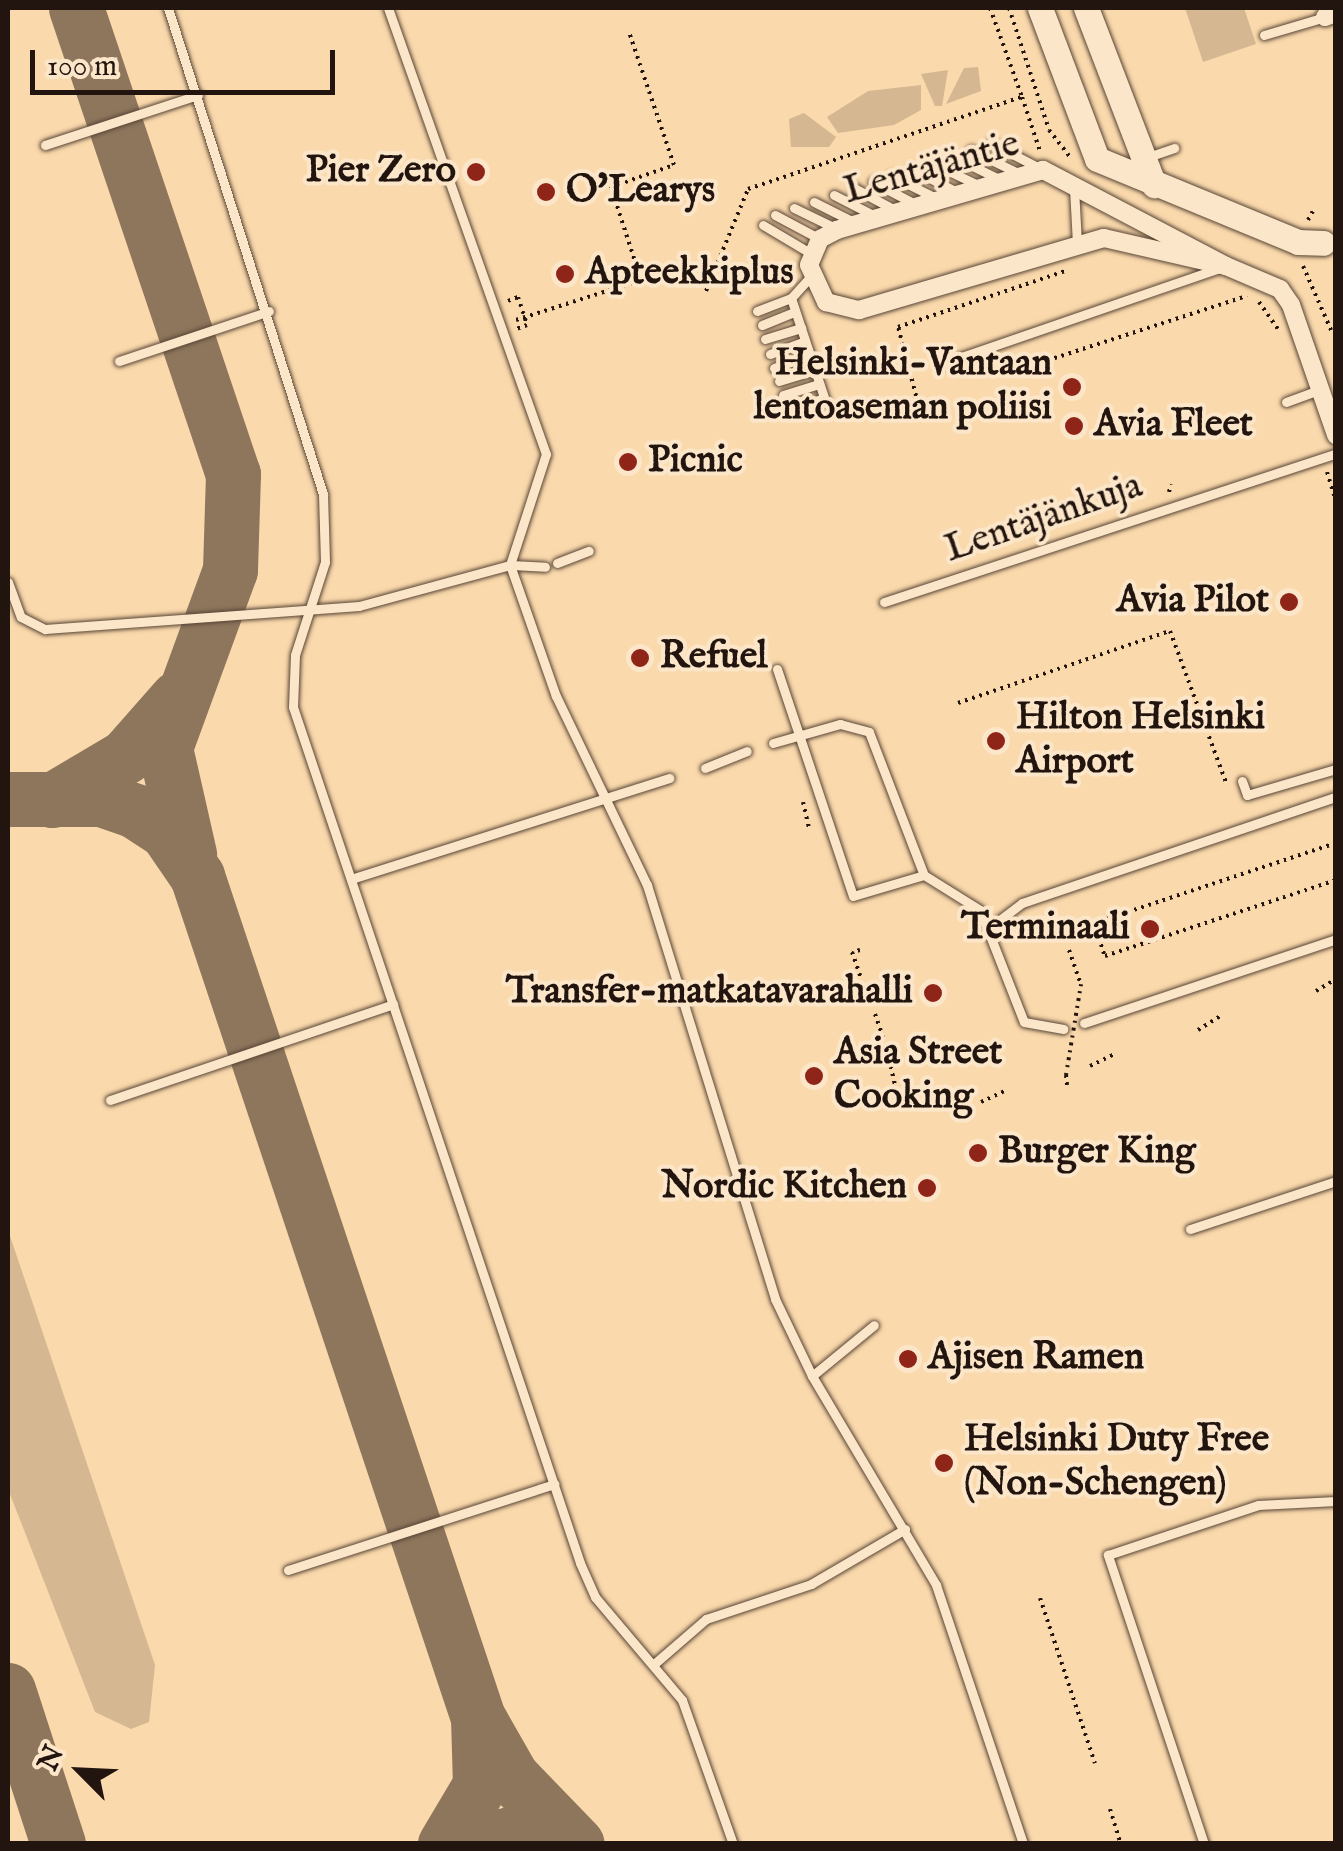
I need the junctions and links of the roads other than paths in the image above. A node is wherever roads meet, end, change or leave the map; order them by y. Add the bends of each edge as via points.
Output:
1 (168, 8) edge
2 (388, 8) edge
3 (1040, 8) edge
4 (1086, 8) edge
5 (1330, 15) edge
6 (1264, 35) dead end
7 (198, 95) junction
8 (991, 143) dead end
9 (45, 145) dead end
10 (1174, 148) dead end
11 (971, 150) dead end
12 (952, 156) dead end
13 (932, 163) dead end
14 (1129, 167) junction
15 (912, 169) dead end
16 (1044, 170) junction
17 (1020, 174) junction
18 (892, 176) dead end
19 (1001, 180) junction
20 (873, 182) dead end
21 (980, 187) junction
22 (854, 188) dead end
23 (1074, 188) junction
24 (960, 193) junction
25 (834, 195) dead end
26 (938, 199) junction
27 (814, 202) dead end
28 (918, 205) junction
29 (794, 208) dead end
30 (898, 211) junction
31 (775, 215) dead end
32 (878, 218) junction
33 (857, 224) junction
34 (763, 225) dead end
35 (837, 230) junction
36 (1311, 240) road end
37 (1077, 243) junction
38 (816, 247) junction
39 (1226, 266) junction
40 (811, 276) junction
41 (791, 298) junction
42 (757, 311) dead end
43 (270, 312) junction
44 (796, 312) junction
45 (762, 325) dead end
46 (801, 328) junction
47 (764, 339) dead end
48 (805, 341) junction
49 (770, 354) dead end
50 (810, 355) junction
51 (119, 361) dead end
52 (941, 364) dead end
53 (774, 368) dead end
54 (815, 370) junction
55 (779, 381) dead end
56 (820, 384) junction
57 (1320, 389) junction
58 (784, 395) dead end
59 (1286, 402) dead end
60 (788, 410) dead end
61 (1336, 435) edge
62 (1336, 452) edge
63 (588, 551) dead end
64 (557, 563) dead end
65 (510, 565) junction
66 (545, 567) dead end
67 (8, 582) edge
68 (884, 602) dead end
69 (309, 611) junction
70 (777, 669) dead end
71 (796, 736) junction
72 (774, 743) dead end
73 (747, 752) dead end
74 (705, 768) dead end
75 (1336, 769) edge
76 (669, 778) dead end
77 (1242, 781) dead end
78 (602, 796) junction
79 (1336, 798) edge
80 (924, 874) junction
81 (351, 878) junction
82 (990, 928) junction
83 (1336, 939) edge
84 (392, 1004) junction
85 (1084, 1024) dead end
86 (1063, 1029) dead end
87 (110, 1100) dead end
88 (1336, 1182) edge
89 (1190, 1228) dead end
90 (874, 1324) dead end
91 (812, 1376) junction
92 (554, 1484) junction
93 (1336, 1501) edge
94 (905, 1529) junction
95 (288, 1570) dead end
96 (654, 1664) junction
97 (733, 1844) edge
98 (1024, 1844) edge
99 (1204, 1844) edge

1 - 7 lane
2 - 65 lane via 546,454
3 - 14 main road, bridge via 1085,148
4 - 14 main road, bridge
5 - 6 lane
7 - 9 lane
7 - 43 lane
8 - 16 lane
10 - 14 lane, bridge
11 - 17 lane
12 - 19 lane
13 - 21 lane
14 - 36 main road, bridge via 1154,185 1298,242
15 - 24 lane
16 - 17 street, Lentäjäntie
16 - 23 street, Lentäjäntie
17 - 19 street, Lentäjäntie
18 - 26 lane
19 - 21 street, Lentäjäntie
20 - 28 lane
21 - 24 street, Lentäjäntie
22 - 30 lane
23 - 37 lane
23 - 39 street, Lentäjäntie
24 - 26 street, Lentäjäntie
25 - 32 lane
26 - 28 street, Lentäjäntie
27 - 33 lane
28 - 30 street, Lentäjäntie
29 - 35 lane
30 - 32 street, Lentäjäntie
31 - 38 lane
32 - 33 street, Lentäjäntie
33 - 35 street, Lentäjäntie
34 - 38 lane
35 - 38 street, Lentäjäntie
37 - 39 street, Lentäjäntie via 1134,238
37 - 40 street, Lentäjäntie via 859,310 826,302
38 - 40 street, Lentäjäntie
39 - 52 lane
39 - 57 street, Lentäjäntie via 1280,289
40 - 41 lane
41 - 42 lane
41 - 44 lane
43 - 51 lane
43 - 69 lane via 323,494 325,562
44 - 45 lane
44 - 46 lane
46 - 47 lane
46 - 48 lane
48 - 49 lane
48 - 50 lane
50 - 53 lane
50 - 54 lane
54 - 55 lane
54 - 56 lane
56 - 58 lane
56 - 60 lane via 825,401
57 - 59 lane
57 - 61 street, Lentäjäntie
62 - 68 lane, Lentäjänkuja
63 - 64 lane
65 - 66 lane
65 - 69 lane
65 - 78 lane
67 - 69 lane via 21,617 45,629 247,608
69 - 81 lane via 293,707
70 - 71 lane
71 - 72 lane
71 - 80 lane via 840,724 870,732
71 - 80 lane via 853,896
73 - 74 lane
75 - 77 lane via 1248,794
76 - 78 lane
78 - 81 lane
78 - 91 lane via 648,885 775,1299
79 - 82 lane via 1022,903
80 - 82 lane via 966,898
81 - 84 lane
82 - 86 lane via 1024,1022
83 - 85 lane
84 - 87 lane
84 - 92 lane
88 - 89 lane
90 - 91 lane
91 - 94 lane
92 - 95 lane
92 - 96 lane via 596,1597
93 - 99 lane via 1258,1505 1108,1554
94 - 96 lane via 811,1584 706,1619
94 - 98 lane via 936,1585
96 - 97 lane via 693,1722

